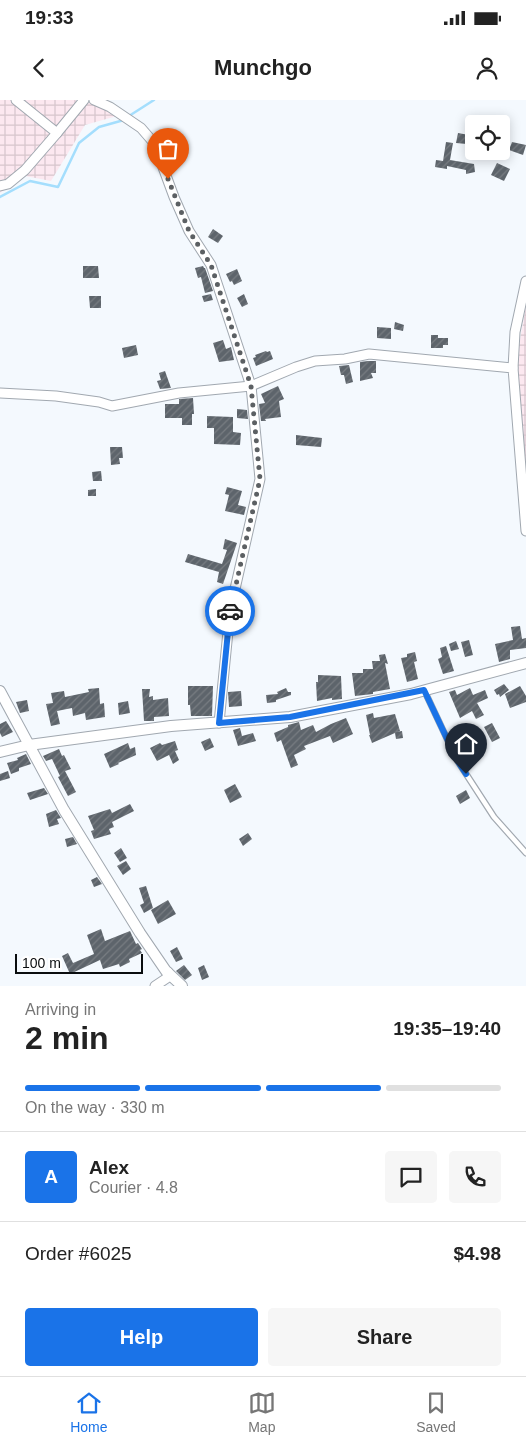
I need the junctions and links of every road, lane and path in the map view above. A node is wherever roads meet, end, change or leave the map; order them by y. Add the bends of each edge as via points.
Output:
1 (16, 100) edge
2 (83, 100) edge
3 (94, 100) edge
4 (57, 134) junction
5 (0, 186) edge
6 (526, 281) edge
7 (513, 368) junction
8 (251, 386) junction
9 (0, 393) edge
10 (526, 531) edge
11 (526, 663) edge
12 (424, 690) junction
13 (0, 691) edge
14 (219, 723) junction
15 (29, 745) junction
16 (0, 752) edge
17 (526, 853) edge
18 (168, 972) junction
19 (155, 986) edge
20 (182, 986) edge

1 - 4 street
2 - 4 street
3 - 8 street via 141,128 154,143 189,231 211,265
4 - 5 street via 25,170 8,184
6 - 7 street via 515,332
7 - 8 street via 369,354 316,361
7 - 10 street
8 - 9 street via 178,393 112,406 56,396
8 - 14 street via 260,479 230,611
11 - 12 street
12 - 14 street via 290,717
12 - 17 lane via 457,760 494,817
13 - 15 street
14 - 15 street via 171,726
15 - 16 street
15 - 18 street via 78,833 140,934
18 - 19 street via 167,978
18 - 20 street

